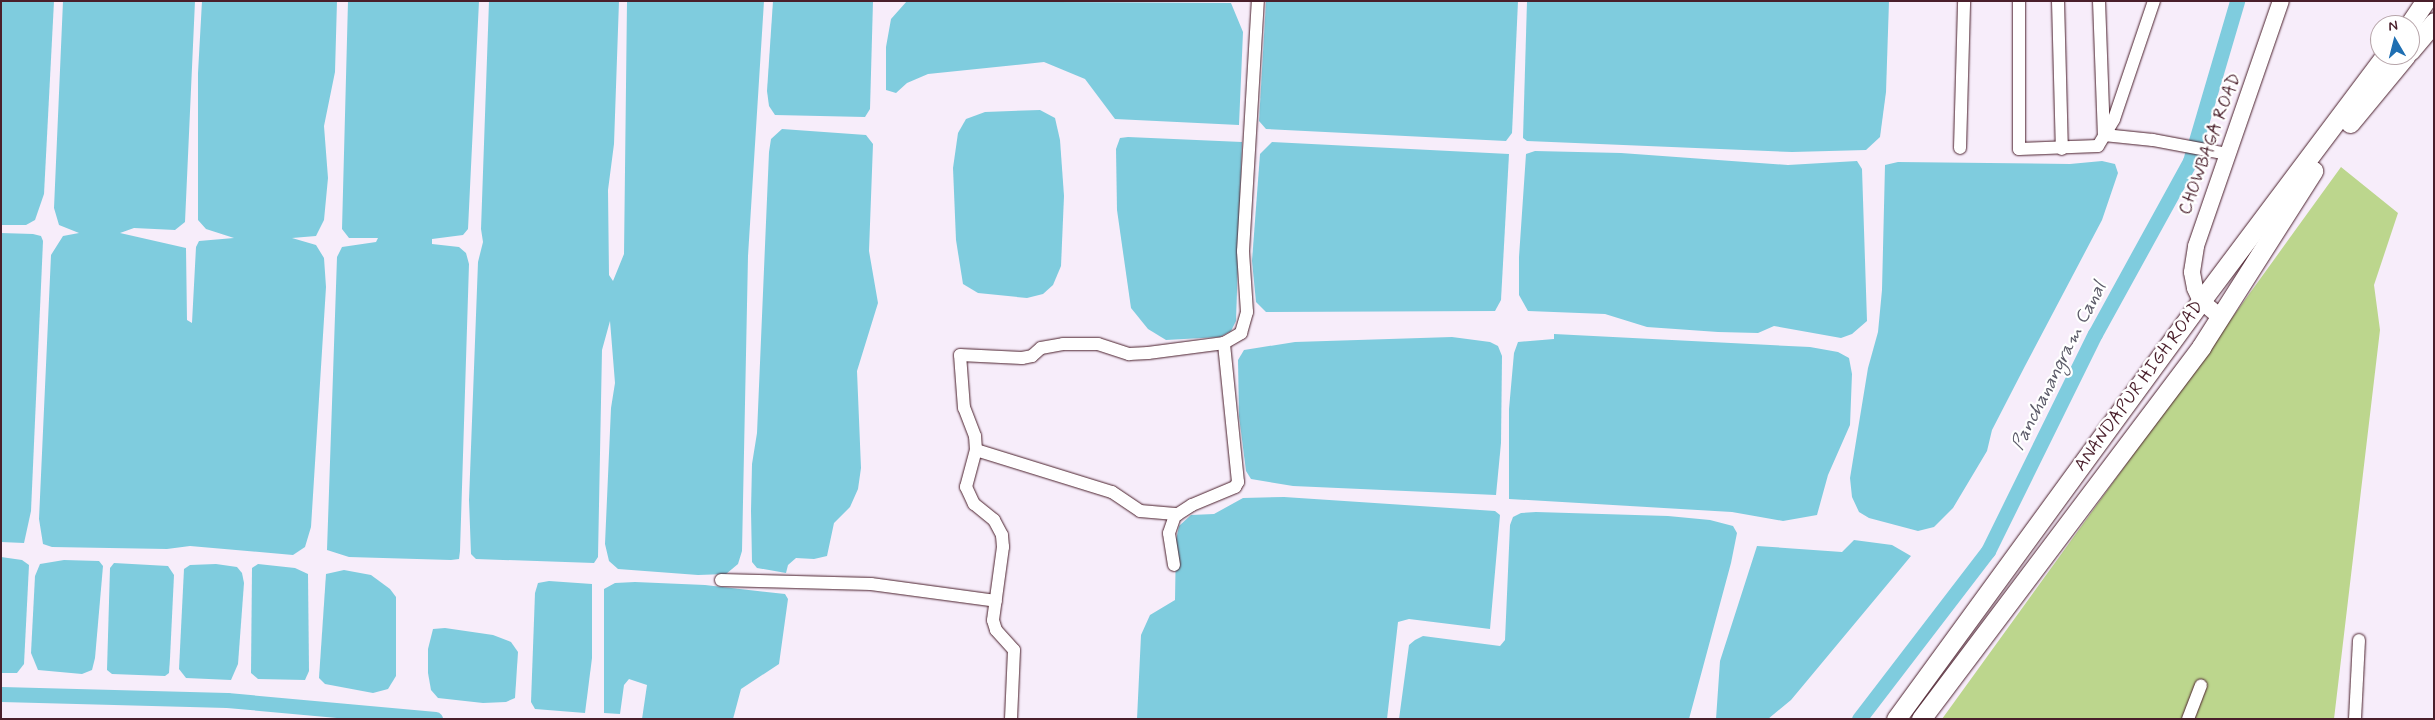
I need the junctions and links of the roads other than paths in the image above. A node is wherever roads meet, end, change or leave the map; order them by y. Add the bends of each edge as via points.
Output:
1 (1258, 1) edge
2 (1964, 1) edge
3 (2019, 1) edge
4 (2058, 1) edge
5 (2100, 1) edge
6 (2154, 1) edge
7 (2281, 1) edge
8 (2424, 1) edge
9 (2415, 15) edge
10 (2434, 22) edge
11 (2420, 39) edge
12 (2378, 65) edge
13 (2398, 65) edge
14 (2104, 135) junction
15 (1960, 148) dead end
16 (2062, 149) junction
17 (2228, 154) junction
18 (2201, 301) junction
19 (2219, 316) junction
20 (1224, 343) junction
21 (976, 450) junction
22 (1178, 514) junction
23 (1174, 565) dead end
24 (721, 580) dead end
25 (996, 601) junction
26 (2359, 640) dead end
27 (2201, 685) dead end
28 (1011, 719) edge
29 (1896, 719) edge
30 (1921, 719) edge
31 (2188, 719) edge
32 (2355, 719) edge

1 - 20 street via 1243,251 1248,312 1242,333
2 - 15 street
3 - 16 street via 2019,149
4 - 16 street
5 - 14 street
6 - 14 street via 2114,119
7 - 17 street, CHOWBAGA ROAD
8 - 9 main road
10 - 11 main road
12 - 18 main road, ANANDAPUR HIGH ROAD
13 - 19 main road, ANANDAPUR HIGH ROAD via 2328,150
14 - 16 street via 2092,148
14 - 17 street
17 - 18 street, CHOWBAGA ROAD via 2196,246 2192,272
18 - 19 street
18 - 29 main road, ANANDAPUR HIGH ROAD
19 - 30 main road, ANANDAPUR HIGH ROAD via 2201,347
20 - 21 street via 1129,354 1089,344 1041,348 1032,356 1022,358 960,355 964,408 975,436
20 - 22 street via 1238,482 1235,488
21 - 22 street via 1112,492 1140,511
21 - 25 street via 966,487 974,504 994,520 1002,534
22 - 23 street via 1170,522 1169,533
24 - 25 street via 872,584
25 - 28 street via 993,620 996,630 1014,650
26 - 32 street
27 - 31 street

